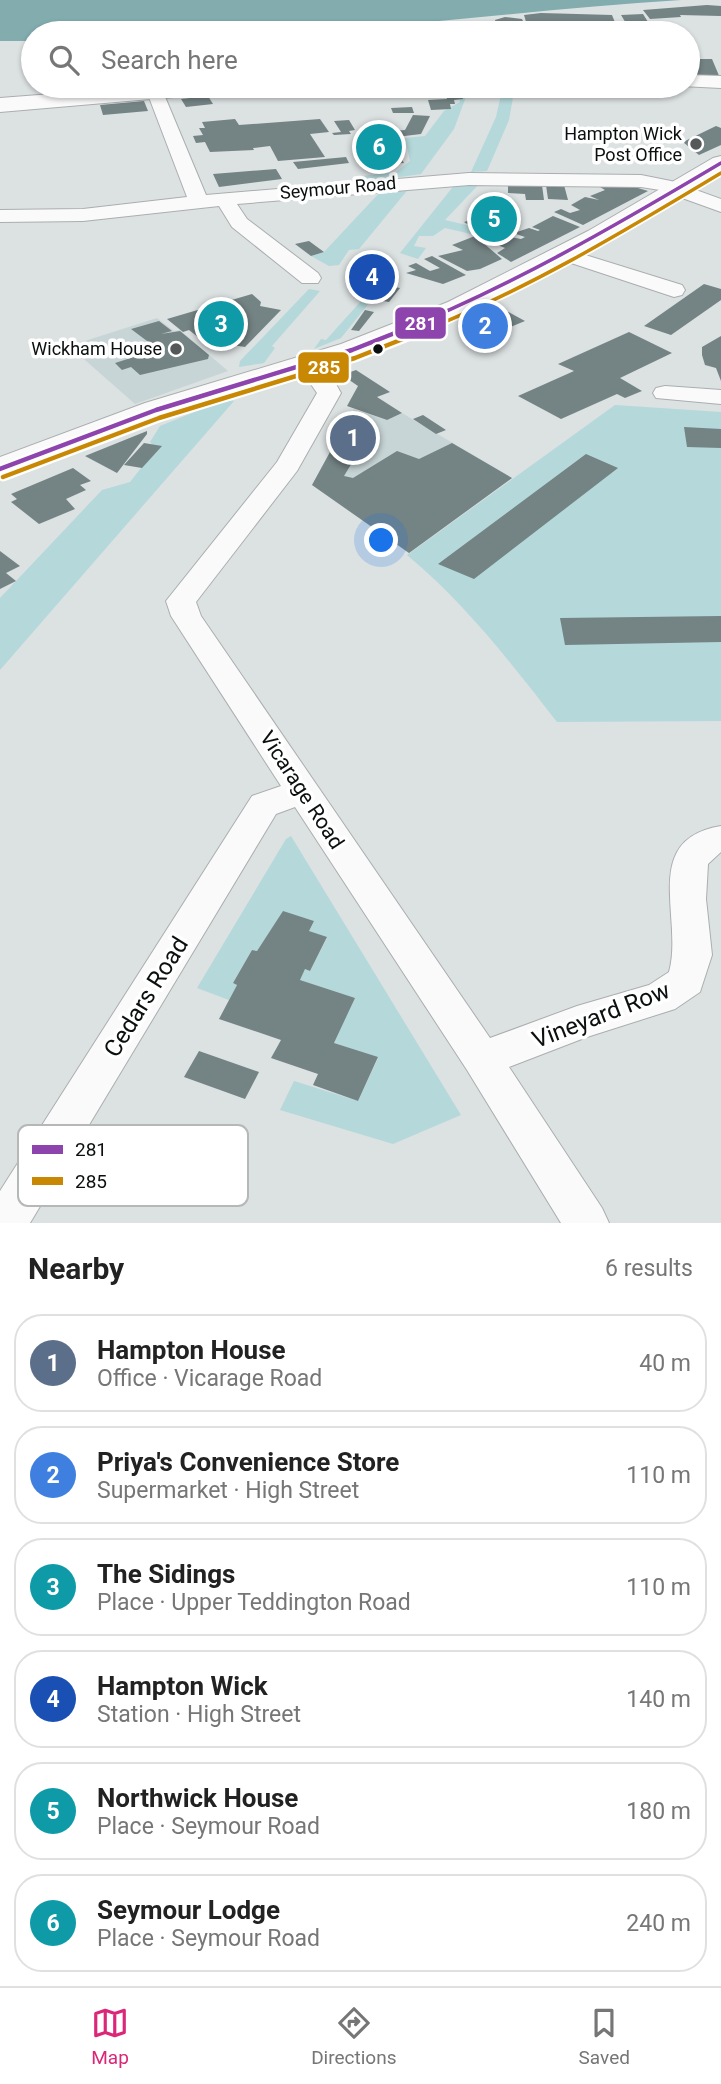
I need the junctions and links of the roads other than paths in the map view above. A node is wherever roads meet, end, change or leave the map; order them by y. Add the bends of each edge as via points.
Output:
1 (700, 81) edge
2 (721, 82) edge
3 (83, 98) edge
4 (157, 98) edge
5 (0, 105) edge
6 (721, 163) edge
7 (676, 189) junction
8 (225, 200) junction
9 (199, 203) junction
10 (721, 206) edge
11 (2, 218) edge
12 (566, 255) junction
13 (310, 278) dead end
14 (674, 290) dead end
15 (309, 364) junction
16 (665, 393) dead end
17 (721, 397) edge
18 (0, 469) edge
19 (302, 791) junction
20 (721, 839) edge
21 (481, 1058) junction
22 (66, 1125) edge
23 (18, 1202) edge
24 (5, 1223) edge
25 (586, 1223) edge

1 - 2 main road
3 - 5 main road
4 - 9 street
6 - 7 main road
7 - 8 street, Seymour Road via 626,179 469,179
7 - 10 street, Seymour Road
7 - 12 main road
8 - 9 street, Seymour Road
8 - 13 street via 239,223
9 - 11 street, Seymour Road
12 - 14 street
12 - 15 main road via 458,308
15 - 18 main road via 107,427
15 - 19 street, Vicarage Road via 329,393 319,412 288,465 181,601 186,616
16 - 17 street
19 - 21 street, Vicarage Road
19 - 22 street, Cedars Road via 264,805
20 - 21 street, Vineyard Row via 709,841 690,859 693,955 686,981 649,1002
21 - 25 street, Vicarage Road
23 - 24 street, Cedars Road

